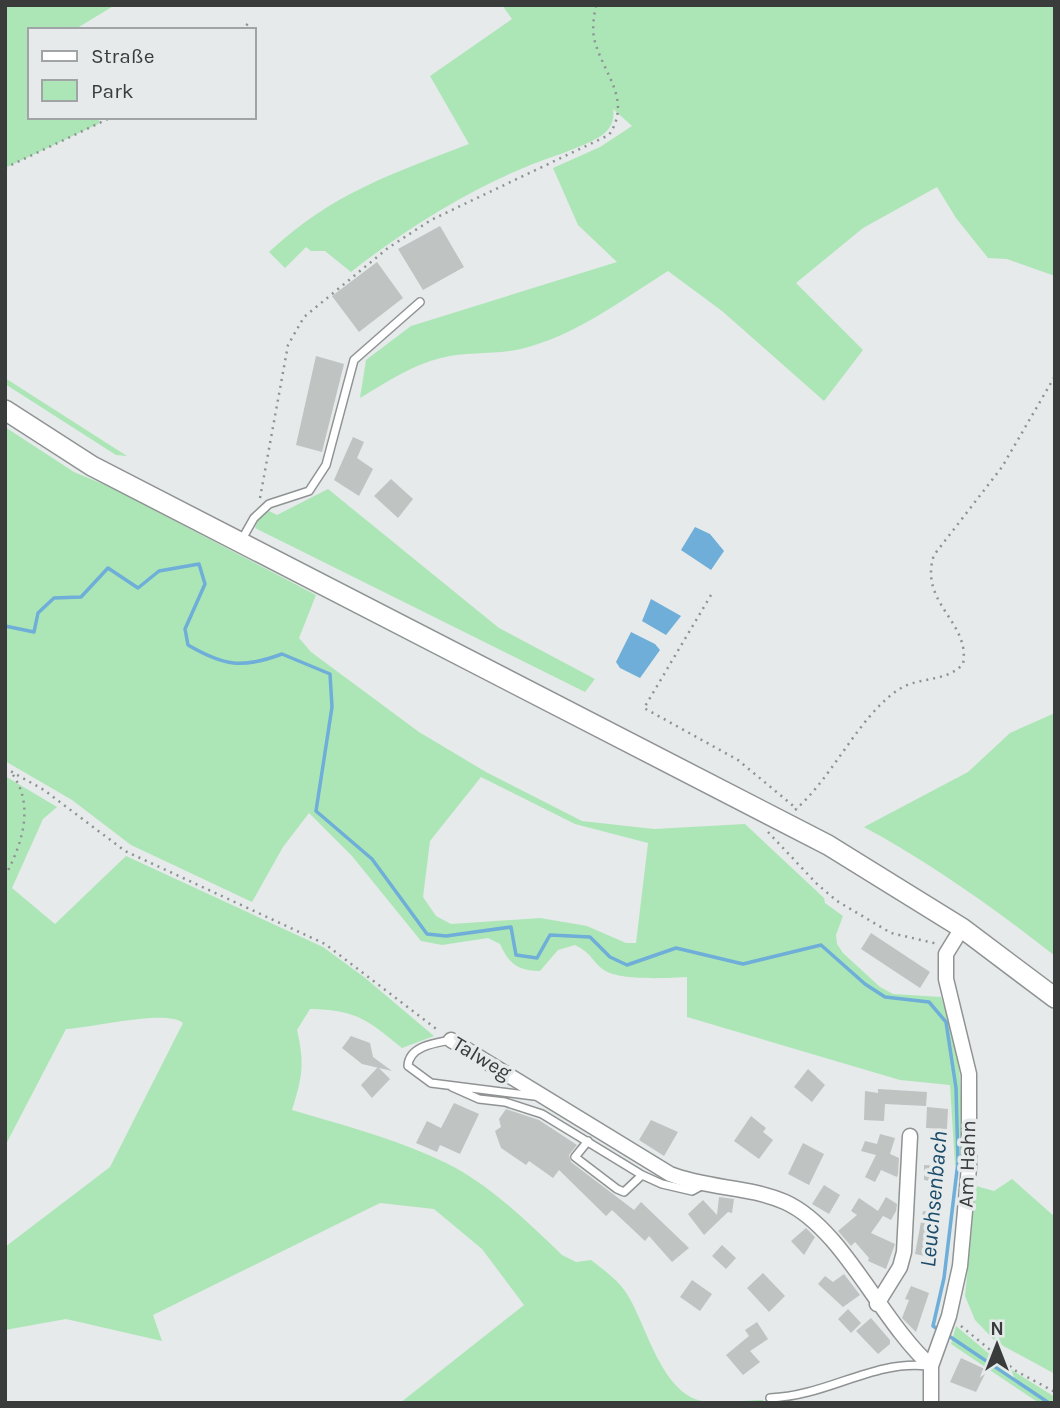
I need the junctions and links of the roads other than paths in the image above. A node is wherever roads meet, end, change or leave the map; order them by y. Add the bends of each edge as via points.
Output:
1 (420, 302) dead end
2 (5, 410) edge
3 (240, 542) junction
4 (962, 928) junction
5 (1055, 998) edge
6 (451, 1040) joint
7 (452, 1087) junction
8 (547, 1097) junction
9 (910, 1136) dead end
10 (588, 1141) junction
11 (642, 1175) junction
12 (703, 1185) junction
13 (877, 1304) junction
14 (931, 1366) junction
15 (770, 1398) dead end
16 (931, 1403) edge

1 - 3 lane via 354,360 327,465 309,491 269,505 254,518
2 - 3 main road via 92,466
3 - 4 main road via 789,814
4 - 5 main road
4 - 14 street, Am Hahn via 948,947 946,979 968,1074 969,1167 960,1266
6 - 7 lane via 420,1048 408,1066 417,1076
6 - 8 street, Talweg
7 - 8 lane
7 - 10 lane via 479,1099 542,1114
8 - 12 street, Talweg via 670,1174
9 - 13 street via 904,1252
10 - 11 lane
10 - 11 lane via 575,1157 617,1189 629,1190
11 - 12 lane via 685,1191
12 - 13 street, Talweg via 760,1193 794,1207 829,1237
13 - 14 street, Talweg via 899,1335
14 - 15 lane via 888,1367 815,1392
14 - 16 street, Am Hahn

